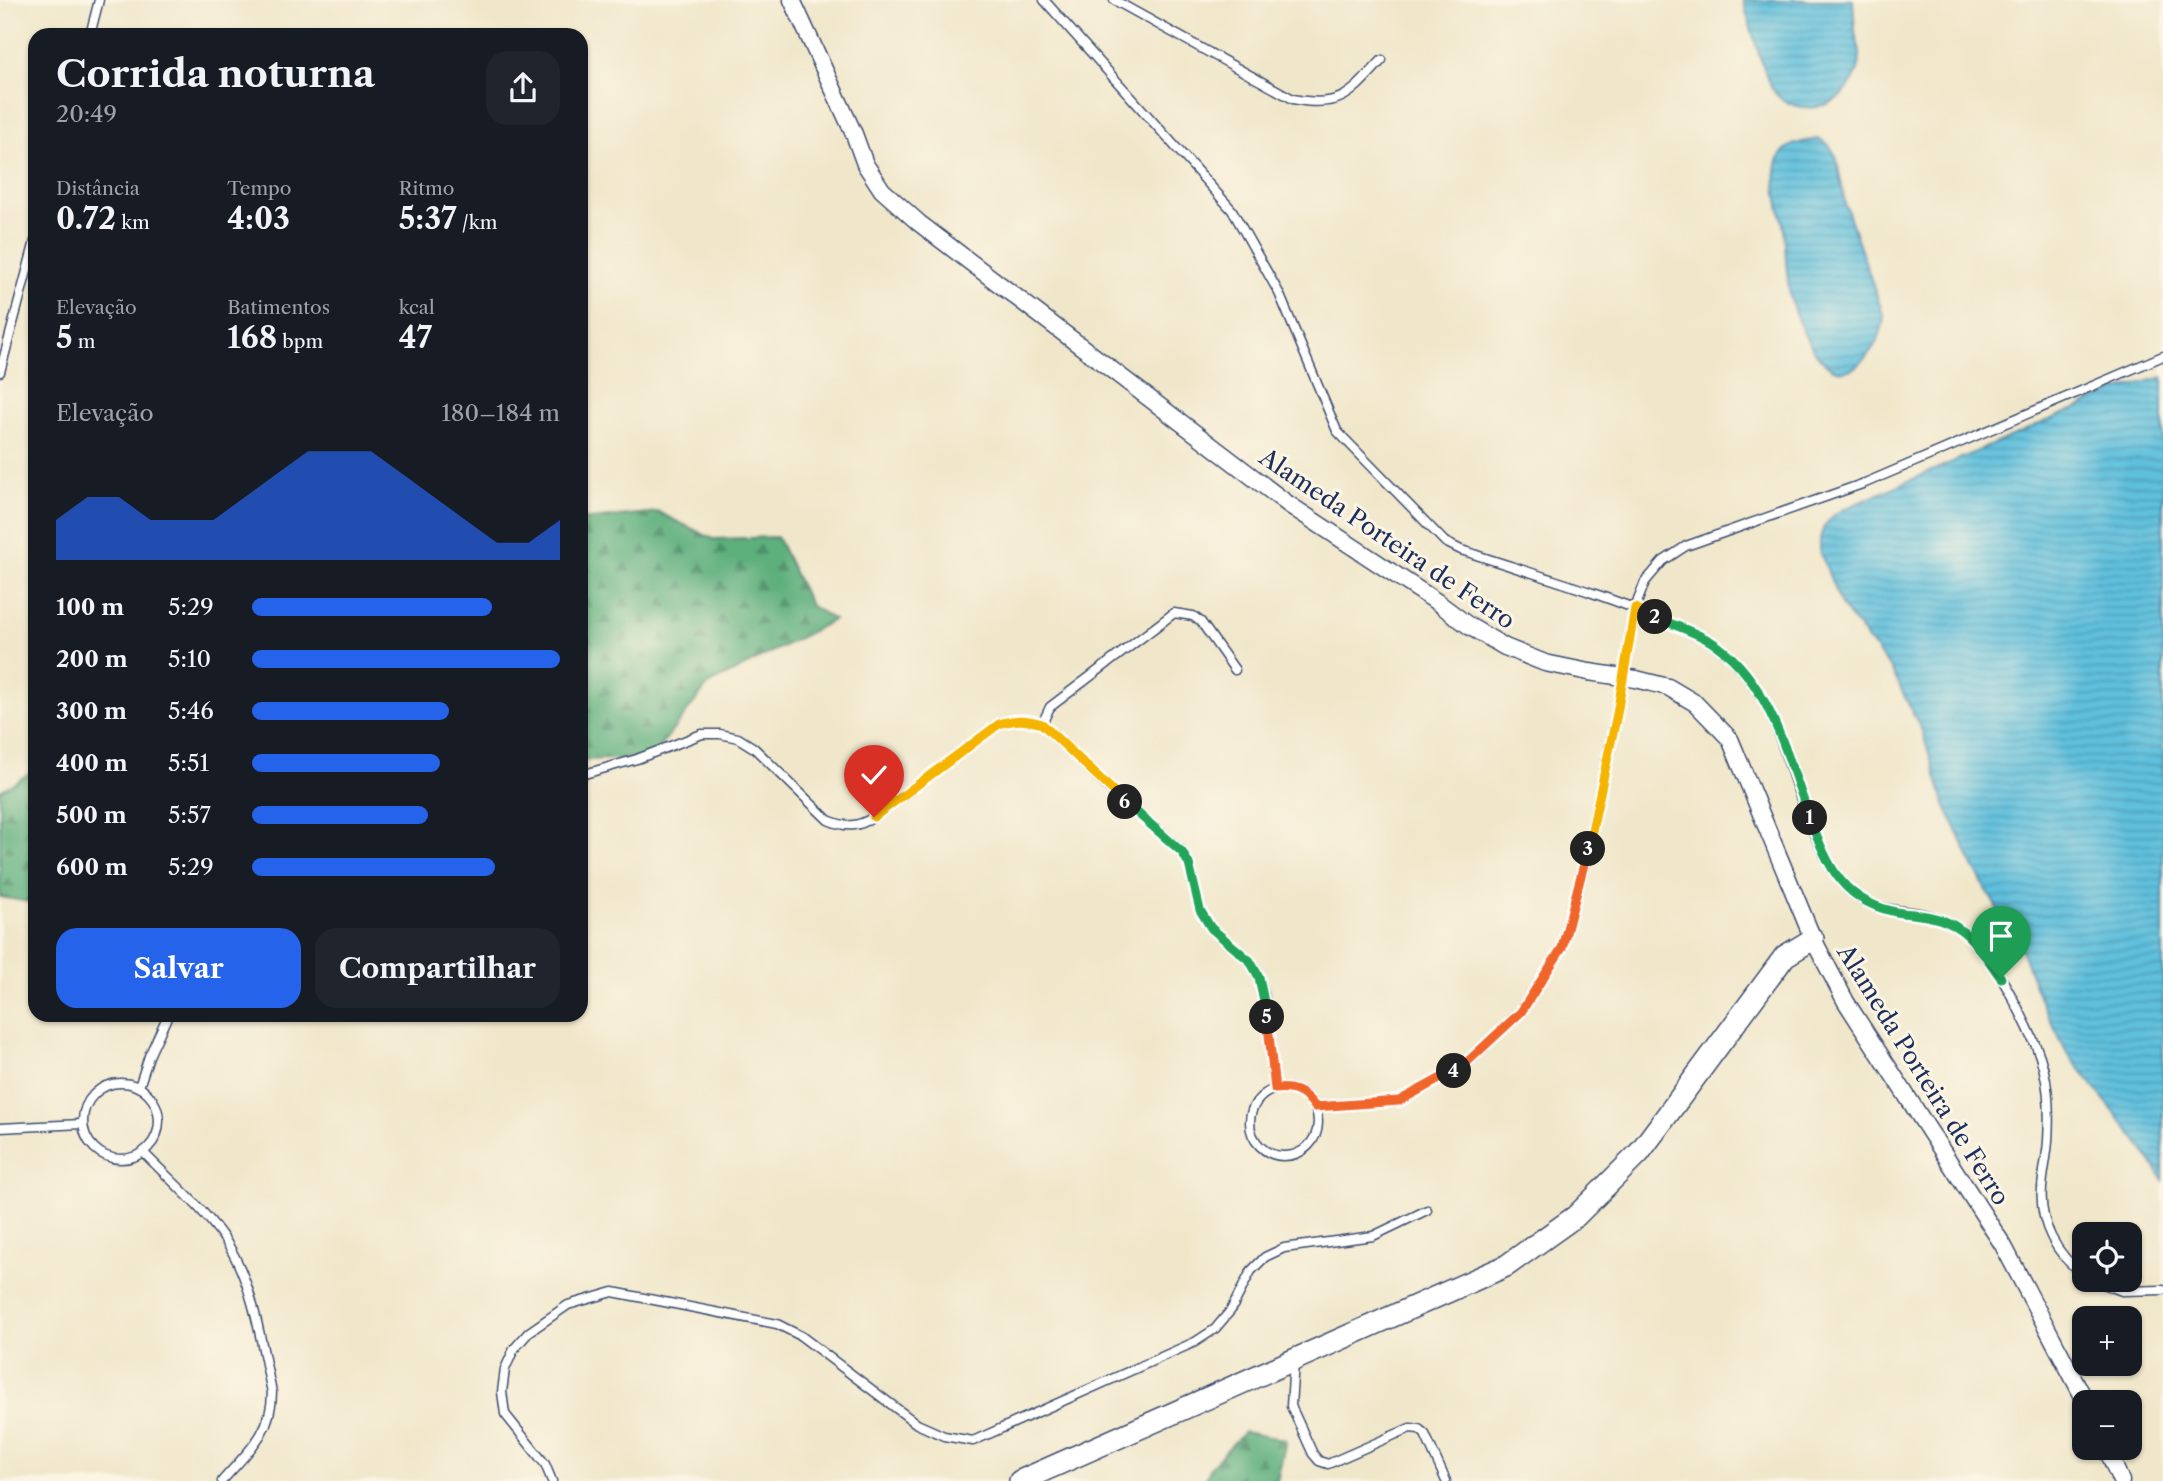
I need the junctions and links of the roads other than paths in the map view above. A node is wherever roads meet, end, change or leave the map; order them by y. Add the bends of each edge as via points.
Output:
1 (99, 0) edge
2 (792, 0) edge
3 (1044, 0) edge
4 (1114, 0) edge
5 (92, 28) edge
6 (1382, 60) dead end
7 (28, 266) edge
8 (2163, 356) edge
9 (0, 372) edge
10 (1635, 608) junction
11 (1236, 670) dead end
12 (1042, 724) junction
13 (588, 773) edge
14 (1813, 939) junction
15 (165, 1022) edge
16 (139, 1087) junction
17 (1275, 1089) junction
18 (1315, 1107) junction
19 (82, 1124) junction
20 (0, 1128) edge
21 (144, 1153) junction
22 (1427, 1210) dead end
23 (2072, 1266) edge
24 (2163, 1290) edge
25 (2142, 1291) edge
26 (1294, 1360) junction
27 (2080, 1390) edge
28 (2112, 1460) edge
29 (222, 1481) edge
30 (552, 1481) edge
31 (1020, 1481) edge
32 (1446, 1481) edge
33 (2121, 1481) edge

1 - 5 lane
2 - 14 street, Alameda Porteira de Ferro, bridge via 865,164 882,190 919,223 1288,503 1469,626 1545,663 1668,687 1695,704 1730,740
3 - 10 lane via 1232,210 1279,293 1337,431 1353,449 1445,542
4 - 6 lane via 1293,99 1312,103 1349,95
7 - 9 lane
8 - 10 lane via 1865,483 1686,546 1662,561 1645,582
10 - 18 lane via 1617,714 1562,948 1521,1012 1465,1064 1399,1101
10 - 23 lane via 1710,641 1742,668 1766,702 1832,872 1851,892 1874,906 1927,915 1953,925 1974,940 2001,978 2037,1047 2049,1086 2044,1219 2055,1245
11 - 12 lane via 1201,622 1174,613 1050,707
12 - 13 lane via 1013,720 999,724 864,824 851,827 828,820 754,748 720,734 702,734
12 - 17 lane via 1182,852 1200,910 1211,928 1250,961 1259,977
14 - 26 street via 1785,956 1639,1153 1576,1216 1506,1266
14 - 27 street, Alameda Porteira de Ferro via 1846,1002 2003,1245
15 - 16 lane
16 - 19 lane via 120,1083 100,1089 87,1104
16 - 21 lane via 154,1101 159,1119 156,1138
17 - 18 lane via 1303,1093
17 - 18 lane via 1259,1099 1250,1116 1257,1144 1273,1154 1292,1155 1309,1145 1318,1127
19 - 20 lane
19 - 21 lane via 89,1143 104,1156 125,1160
21 - 29 lane via 219,1231 246,1282 272,1409 258,1439
22 - 30 lane via 1373,1236 1284,1248 1265,1257 1251,1271 1231,1310 1215,1329 1195,1342 972,1441 917,1424 801,1336 778,1324 613,1292 568,1305 529,1332 514,1349 502,1392 505,1414 545,1464
24 - 25 lane
26 - 31 street
26 - 32 lane via 1291,1406 1319,1461 1328,1464 1410,1428 1419,1429
28 - 33 street

